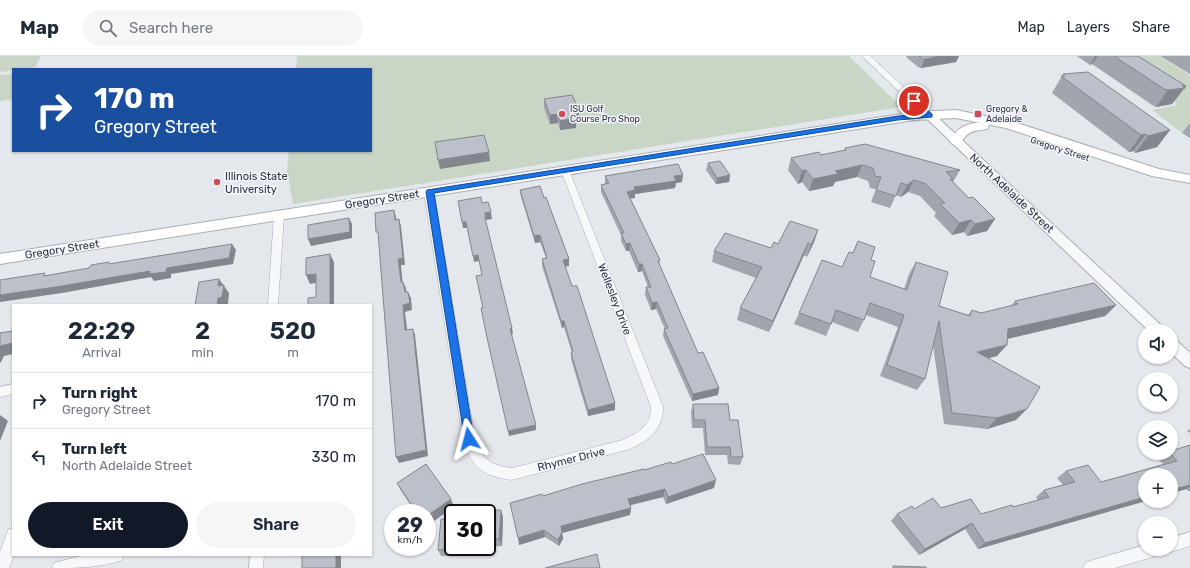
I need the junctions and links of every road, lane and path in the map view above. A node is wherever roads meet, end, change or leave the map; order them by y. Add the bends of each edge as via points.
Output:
1 (866, 56) edge
2 (930, 116) junction
3 (983, 126) junction
4 (956, 141) junction
5 (565, 170) junction
6 (1190, 179) edge
7 (1190, 187) edge
8 (429, 192) junction
9 (279, 215) junction
10 (0, 259) edge
11 (273, 304) edge
12 (1151, 324) edge
13 (1178, 351) edge
14 (1190, 362) edge
15 (12, 389) edge
16 (0, 392) edge
17 (651, 428) joint
18 (12, 538) edge
19 (1190, 539) edge
20 (1178, 543) edge
21 (1138, 554) edge
22 (113, 556) edge
23 (257, 556) edge
24 (2, 568) edge
25 (59, 568) edge
26 (256, 568) edge
27 (1090, 568) edge

1 - 2 street, North Adelaide Street
2 - 3 main road, Gregory Street
2 - 4 street, North Adelaide Street
2 - 5 main road, Gregory Street via 898,118
2 - 6 main road, Gregory Street via 956,114 986,119 1157,173
3 - 4 main road via 968,127 961,132
3 - 7 main road, Gregory Street via 1146,178
4 - 12 street, North Adelaide Street
5 - 8 main road, Gregory Street
5 - 17 street, Wellesley Drive via 657,407 657,417
8 - 9 main road, Gregory Street
8 - 17 street, Rhymer Drive via 469,439 472,450 486,468 512,474 626,445 643,436
9 - 10 main road, Gregory Street
9 - 11 street
13 - 14 street
15 - 16 street
18 - 24 street
19 - 20 street
21 - 27 street
22 - 25 street
23 - 26 street

